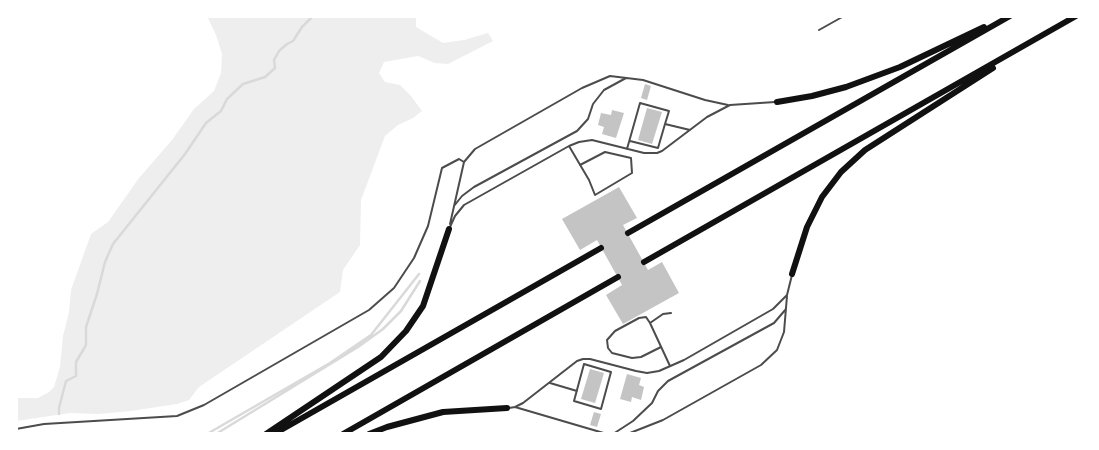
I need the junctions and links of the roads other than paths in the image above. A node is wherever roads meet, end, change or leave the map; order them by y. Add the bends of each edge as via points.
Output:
1 (844, 16) edge
2 (1005, 16) edge
3 (1010, 16) edge
4 (1074, 18) edge
5 (819, 30) dead end
6 (626, 78) junction
7 (777, 102) joint
8 (730, 105) junction
9 (665, 124) junction
10 (690, 130) junction
11 (630, 141) junction
12 (569, 146) junction
13 (628, 149) junction
14 (464, 162) junction
15 (580, 165) junction
16 (453, 207) junction
17 (449, 229) junction
18 (628, 233) dead end
19 (601, 248) dead end
20 (644, 262) dead end
21 (792, 274) joint
22 (618, 277) dead end
23 (787, 295) junction
24 (786, 309) junction
25 (671, 313) dead end
26 (650, 323) junction
27 (661, 347) junction
28 (613, 365) junction
29 (670, 366) junction
30 (611, 372) junction
31 (549, 383) junction
32 (577, 391) junction
33 (515, 407) junction
34 (507, 408) joint
35 (16, 429) edge
36 (639, 430) junction
37 (266, 434) edge
38 (274, 434) edge
39 (343, 434) edge
40 (369, 434) edge
41 (493, 434) edge
42 (513, 434) edge
43 (607, 434) edge
44 (612, 434) edge
45 (625, 434) edge
46 (636, 434) edge

1 - 5 lane
2 - 7 highway via 900,67 812,96
3 - 18 highway
4 - 20 highway
4 - 21 highway via 902,125 840,172 822,196 807,227
6 - 8 lane
6 - 14 lane via 610,76 582,88 475,150
6 - 16 lane via 604,90 593,104 588,119 577,131 474,187
7 - 8 lane
8 - 10 lane
9 - 10 lane
9 - 11 lane via 658,148
9 - 11 lane via 669,111 640,103
10 - 13 lane via 662,152 644,153
11 - 13 lane
12 - 13 lane via 592,140
12 - 15 lane
12 - 17 lane via 464,205
14 - 16 lane
14 - 35 lane via 459,158 442,168 428,226 414,258 394,288 370,310 204,405 177,416 44,424
15 - 15 lane via 595,195 632,173 631,158 605,152
16 - 17 lane
17 - 37 highway via 423,306 406,332 381,357
19 - 38 highway
21 - 23 lane
22 - 39 highway
23 - 24 lane
23 - 29 lane via 773,309
24 - 36 lane via 784,332 776,350 761,365
24 - 44 lane via 774,322 668,381 634,421
25 - 26 lane via 663,314
26 - 27 lane
26 - 27 lane via 643,317 616,331 607,340 608,348 615,354 636,358
27 - 29 lane
28 - 29 lane via 647,373
28 - 30 lane
28 - 31 lane via 583,359
30 - 32 lane via 584,364
30 - 32 lane via 601,408 574,401
31 - 32 lane
31 - 33 lane
33 - 34 lane
33 - 43 lane
34 - 40 highway via 443,412
36 - 45 lane
36 - 46 lane
41 - 42 lane

